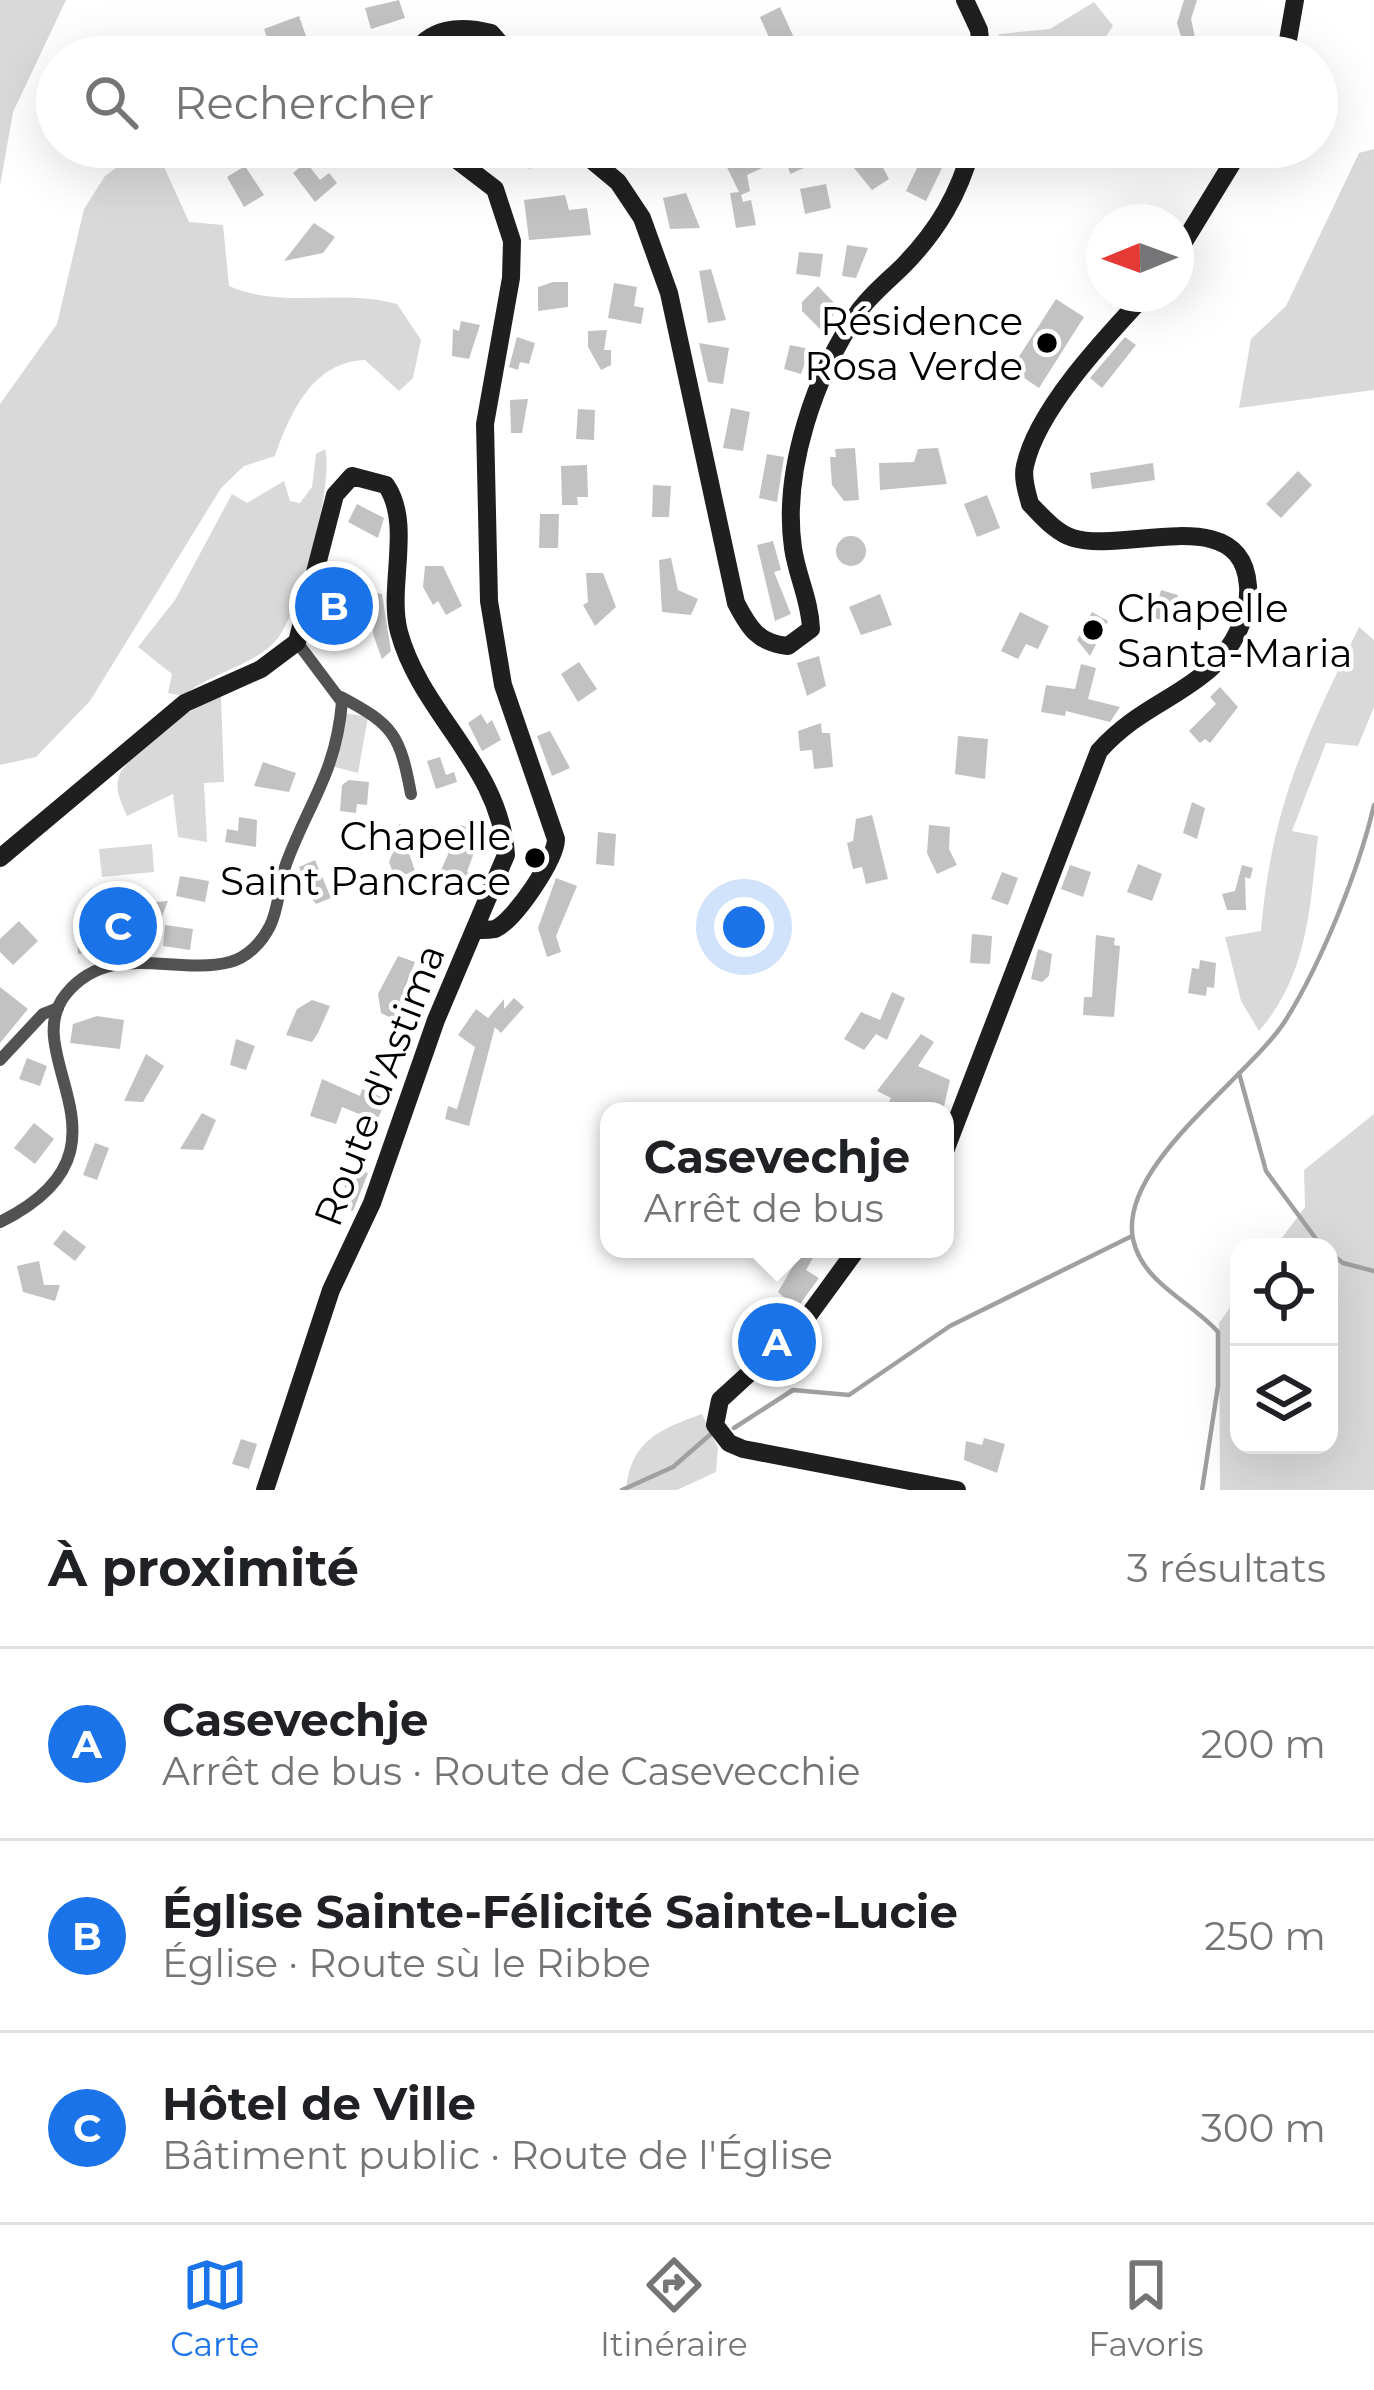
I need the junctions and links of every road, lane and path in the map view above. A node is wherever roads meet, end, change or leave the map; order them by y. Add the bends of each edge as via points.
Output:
1 (965, 0) edge
2 (1294, 0) edge
3 (432, 36) edge
4 (494, 36) edge
5 (980, 36) edge
6 (1288, 36) edge
7 (468, 168) edge
8 (601, 168) edge
9 (966, 168) edge
10 (1229, 168) edge
11 (1194, 226) edge
12 (1129, 312) edge
13 (297, 642) junction
14 (340, 696) junction
15 (411, 794) dead end
16 (0, 858) edge
17 (475, 930) junction
18 (58, 1008) junction
19 (0, 1060) edge
20 (954, 1128) edge
21 (0, 1222) edge
22 (850, 1258) edge
23 (265, 1490) edge
24 (957, 1490) edge

1 - 5 street
2 - 6 street
3 - 4 street via 453,28
7 - 17 street via 495,189 512,241 484,424 489,601 503,685 556,839 551,863 507,920
8 - 9 street via 642,218 669,293 736,603 750,630 788,646 812,628 793,548 792,494 804,430 860,309 937,229
10 - 11 street
12 - 20 street via 1040,430 1025,466 1030,504 1070,538 1214,538 1240,561 1248,608 1210,669 1126,722 1099,751
13 - 14 street
13 - 16 street via 262,669 185,704
13 - 17 street, Route d'Astima via 321,540 344,483 362,475 391,492 395,605 406,653 500,809 506,855
14 - 15 street via 389,724
14 - 18 street via 325,788 286,863 272,922 250,952 207,964 120,962 67,992
17 - 23 street, Route d'Astima via 331,1290
18 - 19 street
18 - 21 street via 73,1143 49,1190
22 - 24 street via 800,1327 720,1400 715,1425 743,1449

